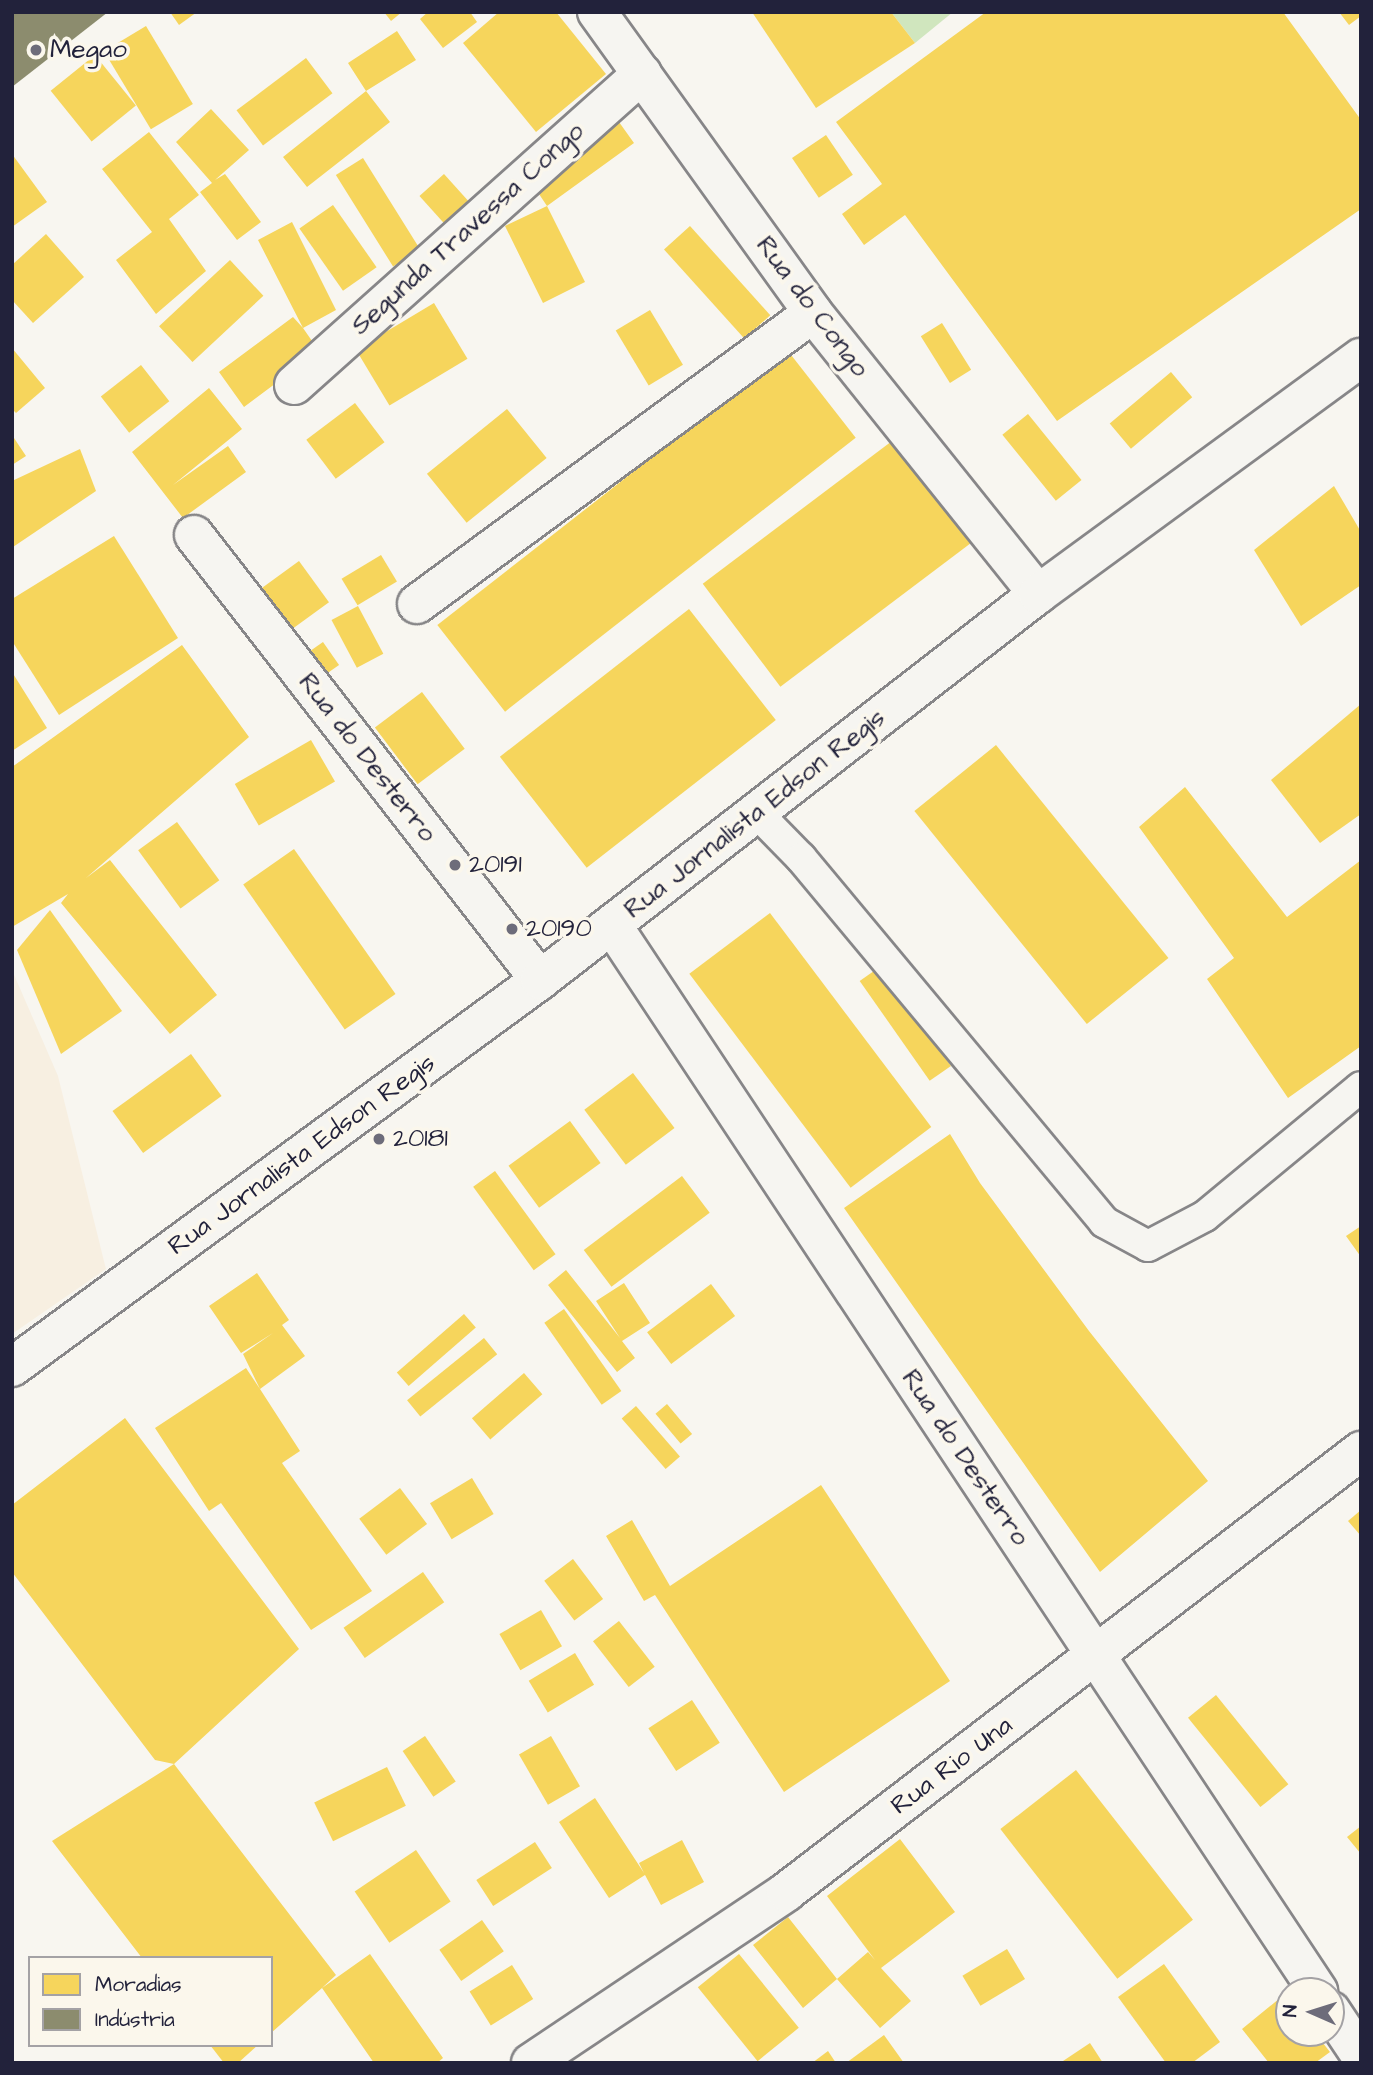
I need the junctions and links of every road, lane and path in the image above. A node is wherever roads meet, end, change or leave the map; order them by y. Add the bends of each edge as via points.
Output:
1 (597, 12) edge
2 (642, 74) junction
3 (813, 313) junction
4 (1361, 358) edge
5 (294, 385) dead end
6 (194, 535) dead end
7 (1038, 594) junction
8 (417, 604) dead end
9 (756, 812) junction
10 (612, 925) junction
11 (540, 980) junction
12 (1361, 1087) edge
13 (12, 1367) edge
14 (1361, 1451) edge
15 (1097, 1657) junction
16 (1309, 1977) edge
17 (1345, 2032) edge
18 (1361, 2056) edge
19 (531, 2063) edge

1 - 2 street, Rua do Congo
2 - 3 street, Rua do Congo
2 - 5 street, Segunda Travessa Congo
3 - 7 street, Rua do Congo
3 - 8 street
4 - 7 street, Rua Jornalista Edson Regis
6 - 11 street, Rua do Desterro
7 - 9 street, Rua Jornalista Edson Regis
9 - 10 street, Rua Jornalista Edson Regis
9 - 12 lane via 801,858 1104,1222 1148,1246 1205,1216
10 - 11 street, Rua Jornalista Edson Regis
10 - 15 street, Rua do Desterro
11 - 13 street, Rua Jornalista Edson Regis
14 - 15 street, Rua Rio Una
15 - 16 street, Rua do Desterro
15 - 19 street, Rua Rio Una via 786,1892
17 - 18 street

